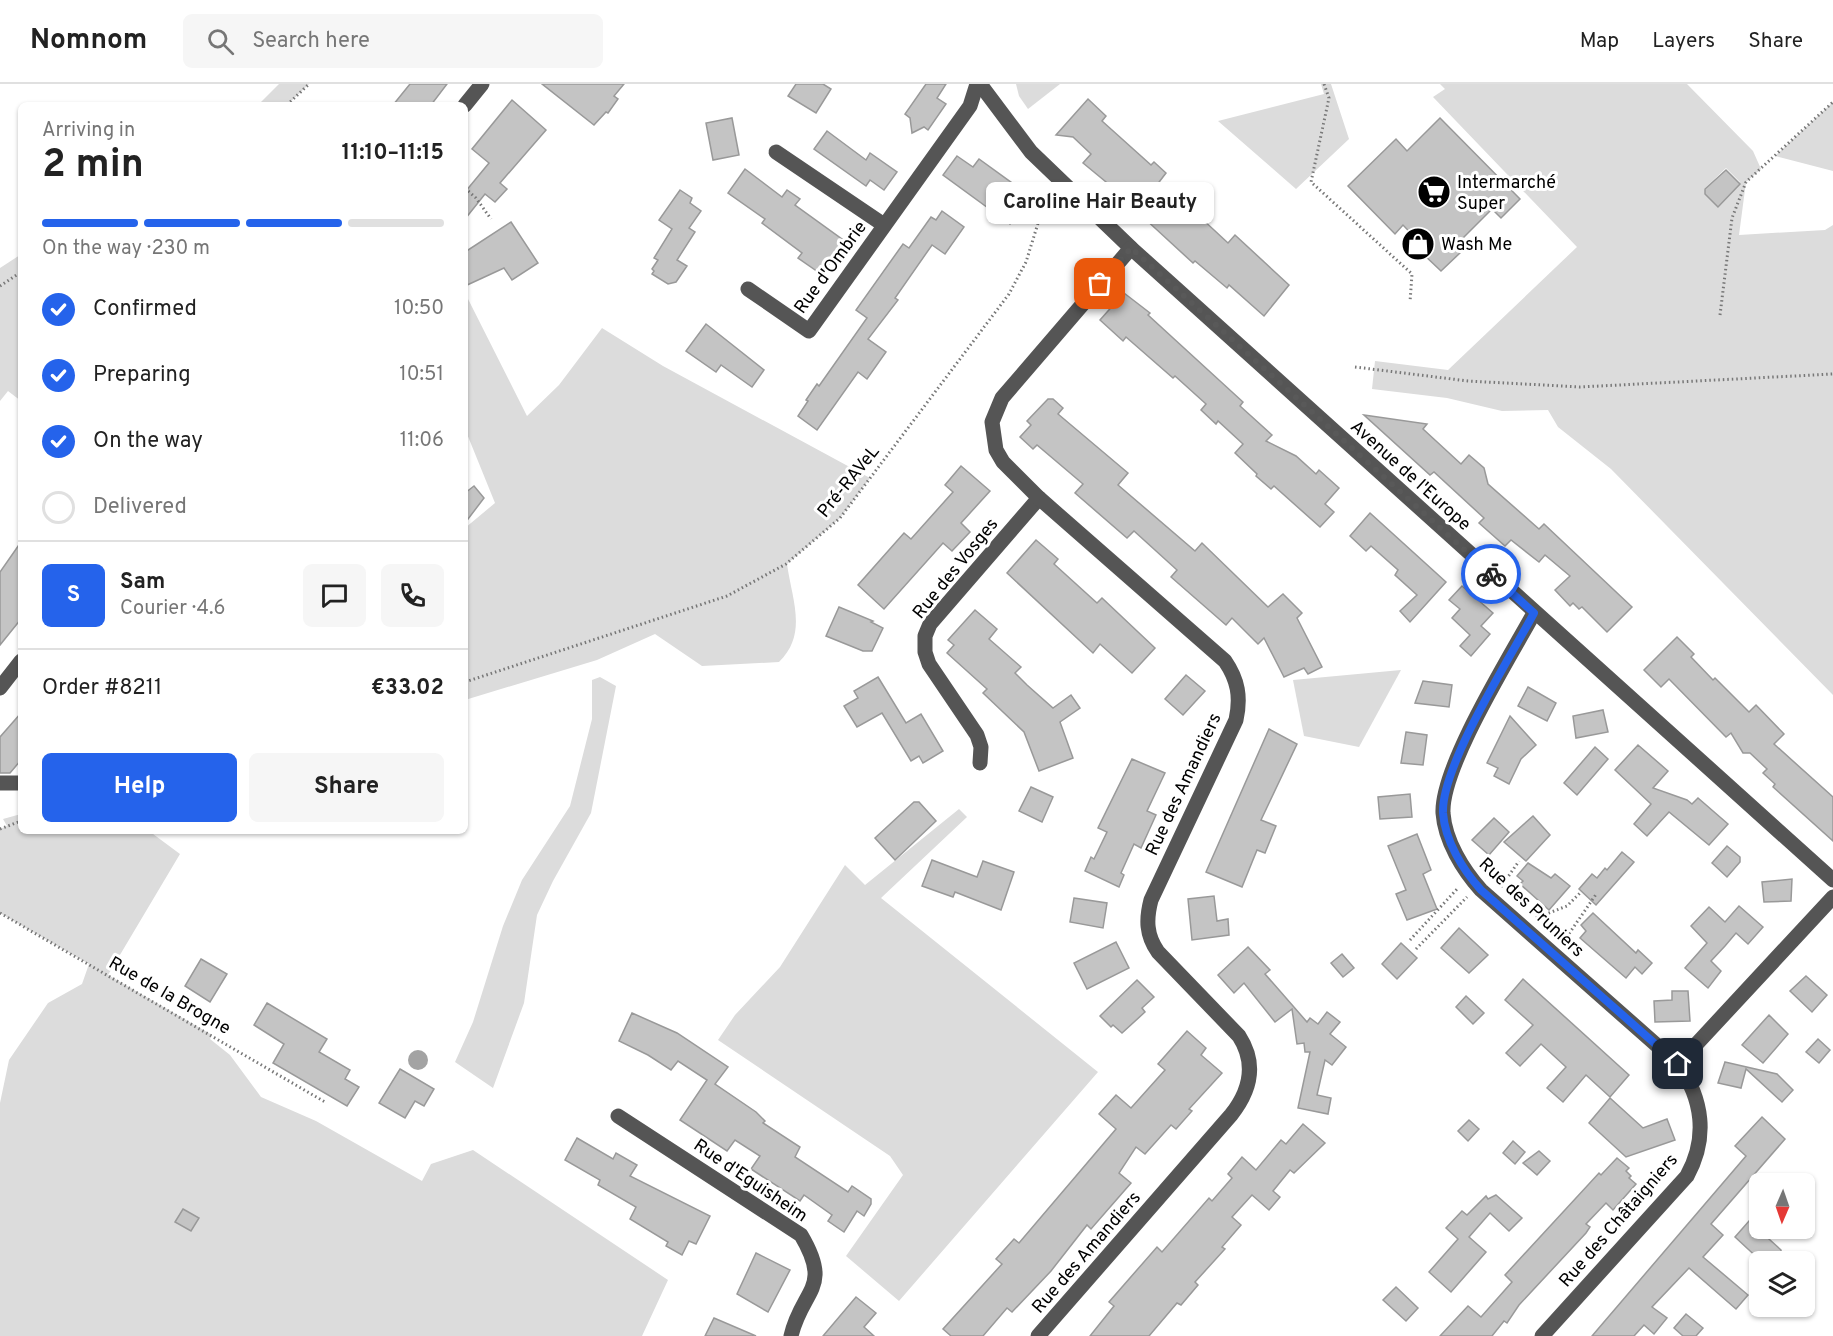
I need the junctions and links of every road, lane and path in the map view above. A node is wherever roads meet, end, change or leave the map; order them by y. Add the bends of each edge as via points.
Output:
1 (309, 84) edge
2 (482, 84) edge
3 (978, 84) edge
4 (1324, 84) edge
5 (290, 102) edge
6 (467, 102) edge
7 (1833, 102) edge
8 (776, 152) dead end
9 (1053, 173) junction
10 (468, 191) edge
11 (491, 219) dead end
12 (884, 225) junction
13 (1131, 248) junction
14 (18, 274) edge
15 (0, 286) edge
16 (748, 289) dead end
17 (1410, 302) dead end
18 (1720, 315) dead end
19 (1355, 367) dead end
20 (1833, 374) edge
21 (1039, 498) junction
22 (1534, 613) junction
23 (18, 665) edge
24 (468, 681) edge
25 (0, 688) edge
26 (980, 763) dead end
27 (0, 783) edge
28 (18, 783) edge
29 (18, 822) edge
30 (0, 829) edge
31 (1519, 861) dead end
32 (1833, 880) edge
33 (1473, 881) junction
34 (1580, 893) dead end
35 (1597, 893) dead end
36 (1833, 897) edge
37 (1490, 898) junction
38 (0, 913) edge
39 (1523, 928) junction
40 (1410, 940) dead end
41 (1416, 949) dead end
42 (1553, 954) junction
43 (1678, 1064) junction
44 (325, 1102) dead end
45 (618, 1116) dead end
46 (791, 1336) edge
47 (1038, 1336) edge
48 (1542, 1336) edge

1 - 5 path
2 - 6 street
3 - 9 street, Avenue de l'Europe via 1031,152
3 - 12 street, Rue d'Ombrie via 970,106
4 - 17 path via 1329,98 1311,182 1412,274
7 - 18 path via 1746,182 1732,218
8 - 12 street, Rue d'Ombrie
9 - 13 street, Avenue de l'Europe via 1112,240
9 - 24 path, Pré-RAVeL via 1031,248 1009,294 840,518 815,540 786,564 727,596
10 - 11 path
12 - 16 street, Rue d'Ombrie via 809,331
13 - 21 street, Rue des Amandiers via 1011,385 996,409 992,422 996,450
13 - 22 street, Avenue de l'Europe
14 - 15 path
19 - 20 path via 1468,381 1580,387
21 - 26 street, Rue des Vosges via 939,613 926,636 929,664 977,735
21 - 47 street, Rue des Amandiers via 1225,661 1233,673 1239,696 1236,720 1150,900 1147,921 1158,952 1239,1036 1250,1063 1249,1082 1235,1110
22 - 32 street, Avenue de l'Europe
22 - 33 street, Rue des Pruniers via 1465,742 1449,781 1443,813 1452,845
23 - 25 street
27 - 28 street
29 - 30 path
31 - 37 path via 1507,882
33 - 37 street, Rue des Pruniers
33 - 40 path
33 - 41 path
34 - 39 path via 1567,906 1534,919
35 - 42 path
36 - 43 street
37 - 39 street, Rue des Pruniers
38 - 44 path, Rue de la Brogne
39 - 42 street, Rue des Pruniers
42 - 43 street, Rue des Pruniers
43 - 48 street, Rue des Châtaigniers via 1696,1099 1701,1137 1697,1157 1687,1176
45 - 46 street, Rue d'Eguisheim via 801,1235 815,1262 816,1275

